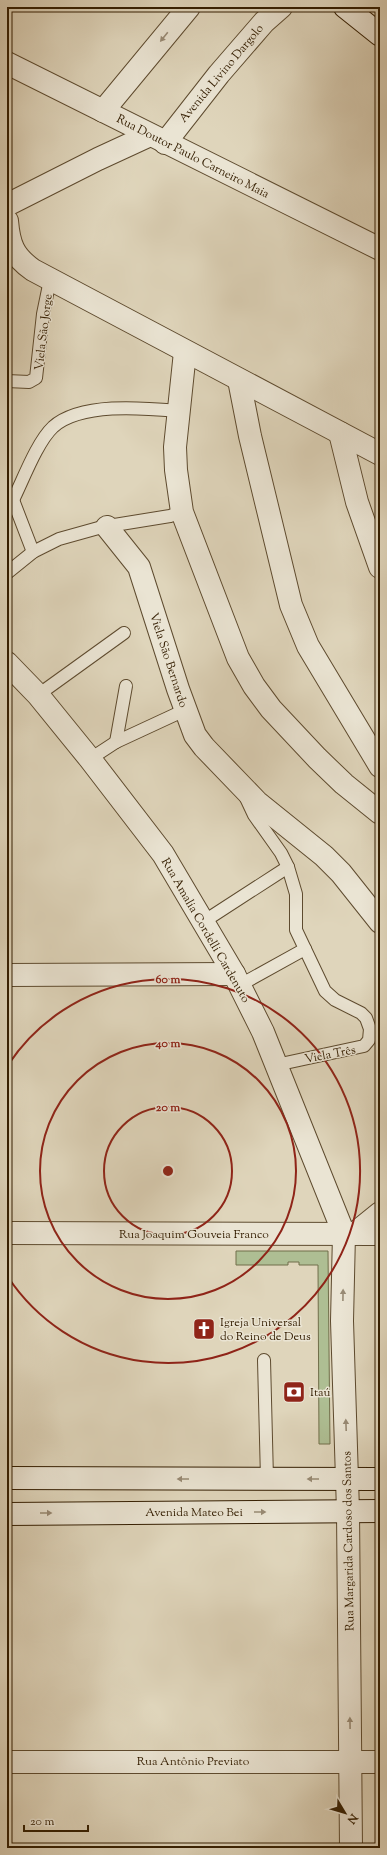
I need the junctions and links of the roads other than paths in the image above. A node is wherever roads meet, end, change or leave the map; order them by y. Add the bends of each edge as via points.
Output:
1 (189, 7) edge
2 (281, 7) edge
3 (345, 7) edge
4 (380, 34) edge
5 (7, 63) edge
6 (103, 111) junction
7 (157, 139) junction
8 (7, 205) edge
9 (7, 221) edge
10 (8, 244) edge
11 (380, 249) edge
12 (50, 280) junction
13 (185, 352) junction
14 (239, 380) junction
15 (7, 381) edge
16 (178, 411) junction
17 (340, 432) junction
18 (380, 454) edge
19 (10, 496) edge
20 (182, 512) junction
21 (107, 527) junction
22 (33, 552) junction
23 (380, 567) edge
24 (7, 573) edge
25 (124, 633) dead end
26 (7, 663) edge
27 (126, 686) dead end
28 (38, 695) junction
29 (185, 710) junction
30 (116, 742) junction
31 (90, 759) junction
32 (380, 766) edge
33 (242, 787) junction
34 (380, 813) edge
35 (288, 867) junction
36 (203, 922) junction
37 (380, 922) edge
38 (305, 949) junction
39 (7, 975) edge
40 (237, 979) junction
41 (335, 1000) joint
42 (375, 1027) edge
43 (276, 1065) junction
44 (380, 1213) edge
45 (7, 1233) edge
46 (349, 1234) junction
47 (380, 1234) edge
48 (264, 1360) dead end
49 (7, 1478) edge
50 (267, 1479) junction
51 (348, 1479) junction
52 (380, 1479) edge
53 (348, 1511) junction
54 (380, 1511) edge
55 (7, 1514) edge
56 (7, 1762) edge
57 (351, 1762) junction
58 (380, 1762) edge
59 (351, 1848) edge

1 -> 6 street
2 - 7 street, Avenida Livino Dargolo via 264,22
3 - 4 street
5 - 6 street, Rua Doutor Paulo Carneiro Maia
6 - 7 street, Rua Doutor Paulo Carneiro Maia
7 - 8 street via 98,159
7 - 11 street, Rua Doutor Paulo Carneiro Maia
9 - 10 street
10 - 12 street via 20,260
12 - 13 street
12 - 15 lane, Viela São Jorge via 36,378 29,382
13 - 14 street
13 - 16 street
14 - 17 street
14 - 32 street via 291,605 308,646
16 - 19 lane via 124,408 100,410 64,420 53,427 45,437
16 - 20 street via 175,447
17 - 18 street
17 - 23 street via 357,502
19 - 22 lane
20 - 21 lane
20 - 34 street via 238,658 254,686 271,709 317,758
21 - 22 lane via 59,539
21 - 29 street, Viela São Bernardo via 139,567
22 - 24 lane
25 - 28 lane
26 - 28 street, Rua Amalia Cordelli Cardenuto
27 - 30 lane
28 - 31 street, Rua Amalia Cordelli Cardenuto
29 - 30 lane
29 - 33 street, Viela São Bernardo via 195,735
30 - 31 lane
31 - 36 street, Rua Amalia Cordelli Cardenuto via 163,854
33 - 35 lane, Viela São Bernardo via 254,815
33 - 37 street, Viela São Bernardo via 324,856
35 - 36 lane
35 - 38 lane, Viela São Bernardo via 296,894 296,930
36 - 40 street, Rua Amalia Cordelli Cardenuto
38 - 40 lane
38 - 41 lane, Viela São Bernardo via 325,991
39 - 40 street
40 - 43 street, Rua Amalia Cordelli Cardenuto
41 - 42 lane, Viela Três via 361,1013
42 - 43 lane, Viela Três via 370,1040 364,1046
43 - 46 street, Rua Amalia Cordelli Cardenuto
44 - 46 street
45 - 46 street, Rua Joaquim Gouveia Franco
46 - 47 street, Rua Joaquim Gouveia Franco
51 -> 46 street, Rua Margarida Cardoso dos Santos via 342,1321
48 - 50 lane
50 -> 49 street
51 -> 50 street
51 - 52 street
51 - 53 street, Rua Margarida Cardoso dos Santos
53 - 54 street, Avenida Mateo Bei
55 -> 53 street, Avenida Mateo Bei
57 -> 53 street, Rua Margarida Cardoso dos Santos
56 - 57 street, Rua Antônio Previato
57 - 58 street, Rua Antônio Previato
57 - 59 street, Rua Margarida Cardoso dos Santos

